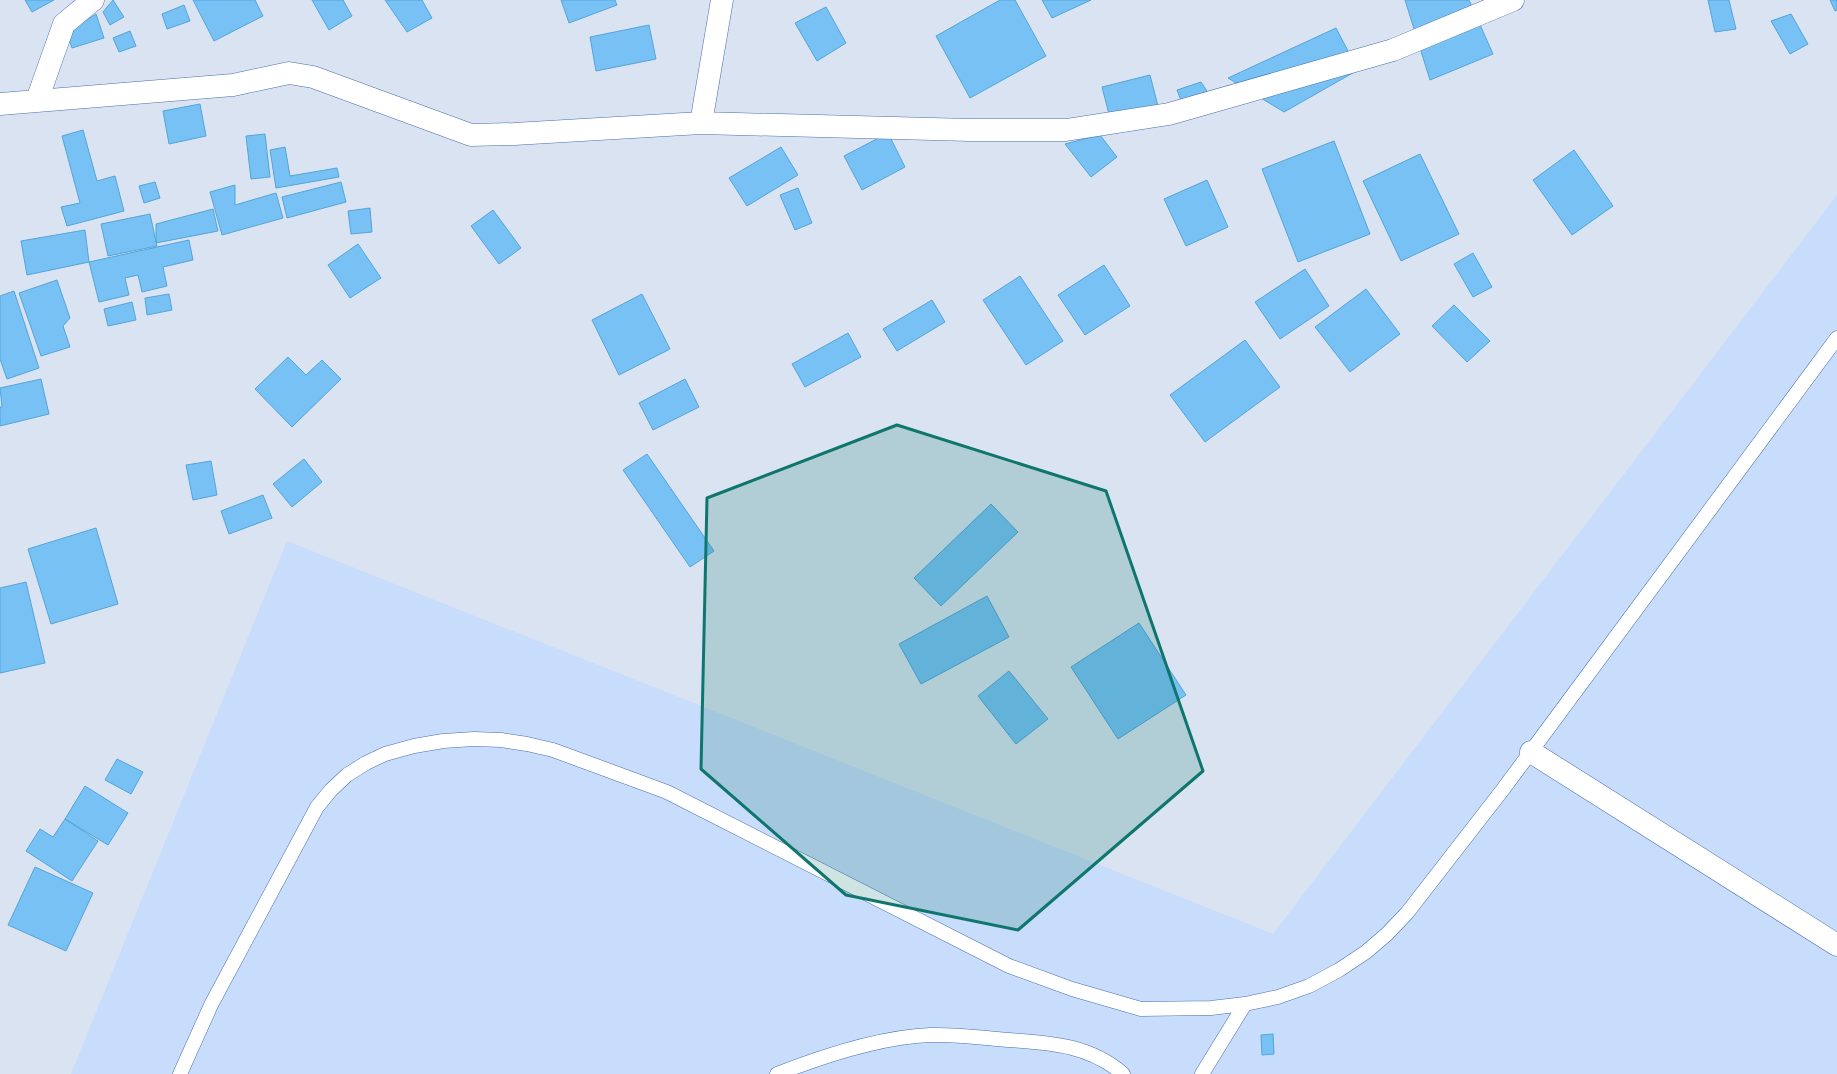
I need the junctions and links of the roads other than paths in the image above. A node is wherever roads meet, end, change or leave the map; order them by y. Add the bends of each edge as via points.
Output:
1 (93, 0) edge
2 (722, 0) edge
3 (1513, 0) edge
4 (37, 100) junction
5 (0, 104) edge
6 (701, 123) junction
7 (1837, 338) edge
8 (1531, 752) junction
9 (1837, 945) edge
10 (1244, 1004) junction
11 (180, 1074) edge
12 (777, 1074) edge
13 (1123, 1074) edge
14 (1202, 1074) edge

1 - 4 street via 64,24
2 - 6 street
3 - 6 street via 1385,52 1168,114 1066,130
4 - 5 street
4 - 6 street via 233,85 289,73 313,77 471,135
7 - 8 lane
8 - 9 street
8 - 10 lane via 1388,934 1355,960 1309,986 1278,997
10 - 11 lane via 1211,1008 1141,1009 1072,989 1009,966 667,792 553,750 500,740 474,739 414,746 385,754 360,767 331,790 305,826 211,1005
10 - 14 lane
12 - 13 lane via 849,1050 930,1035 1060,1044 1095,1055

